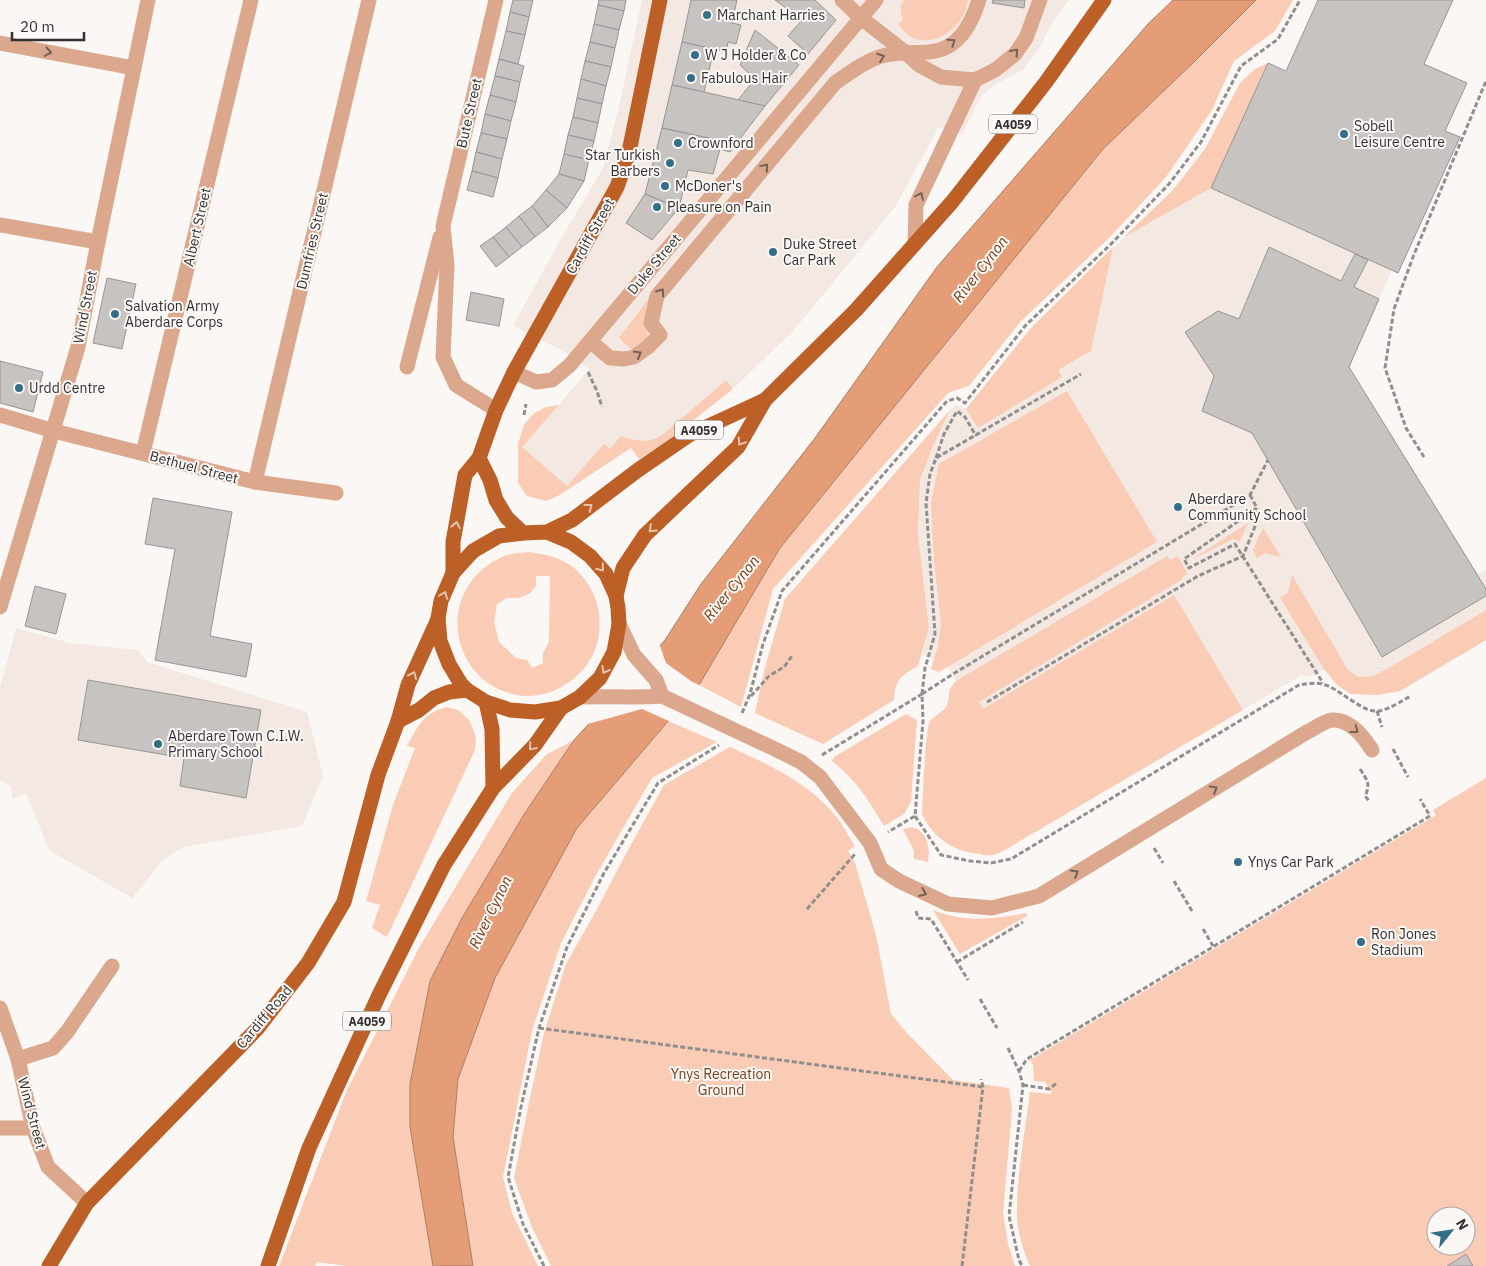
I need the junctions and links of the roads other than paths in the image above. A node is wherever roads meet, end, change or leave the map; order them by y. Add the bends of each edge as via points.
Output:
1 (148, 0) edge
2 (251, 0) edge
3 (369, 0) edge
4 (496, 0) edge
5 (660, 0) edge
6 (842, 0) edge
7 (876, 0) edge
8 (979, 0) edge
9 (1040, 0) edge
10 (1104, 0) edge
11 (861, 18) junction
12 (0, 43) edge
13 (906, 53) junction
14 (134, 68) junction
15 (975, 80) junction
16 (0, 225) edge
17 (443, 226) junction
18 (98, 242) junction
19 (915, 244) junction
20 (590, 341) junction
21 (407, 366) dead end
22 (514, 372) junction
23 (765, 400) junction
24 (496, 410) junction
25 (0, 415) edge
26 (54, 431) junction
27 (143, 453) junction
28 (479, 458) junction
29 (254, 482) junction
30 (336, 494) dead end
31 (547, 532) junction
32 (523, 533) junction
33 (453, 573) junction
34 (616, 596) junction
35 (0, 608) edge
36 (438, 618) junction
37 (619, 624) junction
38 (467, 690) junction
39 (662, 696) junction
40 (580, 697) junction
41 (486, 702) junction
42 (561, 708) junction
43 (398, 721) junction
44 (1372, 750) dead end
45 (493, 788) junction
46 (112, 966) dead end
47 (0, 1008) edge
48 (18, 1059) junction
49 (0, 1128) edge
50 (33, 1128) junction
51 (87, 1203) junction
52 (49, 1266) edge
53 (268, 1266) edge

1 - 14 street, Wind Street
2 - 27 street, Albert Street
3 - 29 street, Dumfries Street
4 - 17 street, Bute Street
5 - 22 main road, Cardiff Street via 629,152 617,187
6 - 11 street
7 - 11 street, Duke Street
13 -> 8 street via 932,52 952,44 965,32
15 -> 9 street via 995,70 1015,54 1026,38
10 - 19 main road, A4059 via 1046,82
11 - 13 street
11 - 20 street, Duke Street
12 -> 14 street
13 - 15 street via 919,65 941,76
20 -> 13 street via 610,358 634,357 648,347 660,335 651,323 657,296 835,82 886,55
14 - 18 street, Wind Street
19 -> 15 street via 916,204
16 - 18 street
17 - 21 street, Bute Street
17 - 24 street, Bute Street via 447,265 443,357 456,385
18 - 26 street, Wind Street via 78,347
19 - 23 main road, A4059 via 856,310
20 - 22 street, Duke Street via 552,380 536,382
22 - 24 main road, Cardiff Street
31 -> 23 main road, A4059 via 572,520 689,435
23 -> 34 main road, A4059 via 738,447 645,535 623,568
24 - 28 main road, Cardiff Street
25 - 26 street, Bethuel Street
26 - 27 street, Bethuel Street
26 - 35 street, Wind Street
27 - 29 street, Bethuel Street
28 - 32 main road via 496,500 507,518
33 -> 28 main road, Cardiff Street via 453,542 465,475
29 - 30 street, Bethuel Street
31 - 32 main road
31 -> 34 main road via 571,542 590,556 606,574
32 - 33 main road via 499,536 473,550
36 -> 33 main road via 441,601
34 - 37 main road
36 - 38 main road via 440,641 449,664
43 -> 36 main road, Cardiff Road via 408,685
37 - 39 street via 634,655 656,680
37 -> 40 main road via 614,652 600,678
38 - 41 main road
38 - 43 main road via 434,698
39 - 40 street
39 -> 44 street, bridge via 801,762 820,777 870,843 881,869 948,904 992,908 1038,896 1331,720 1354,728
40 - 42 main road
41 - 42 main road via 510,710 535,712
41 - 45 main road via 492,729
42 -> 45 main road, A4059 via 535,745
43 - 51 main road, Cardiff Road via 378,775 344,902 308,963 256,1029
45 - 53 main road, A4059 via 444,865 379,995 309,1148
46 - 48 street via 53,1048
47 - 48 street, Wind Street
48 - 50 street, Wind Street
49 - 50 street
50 - 51 street, Wind Street via 48,1167
51 - 52 main road, Cardiff Road

